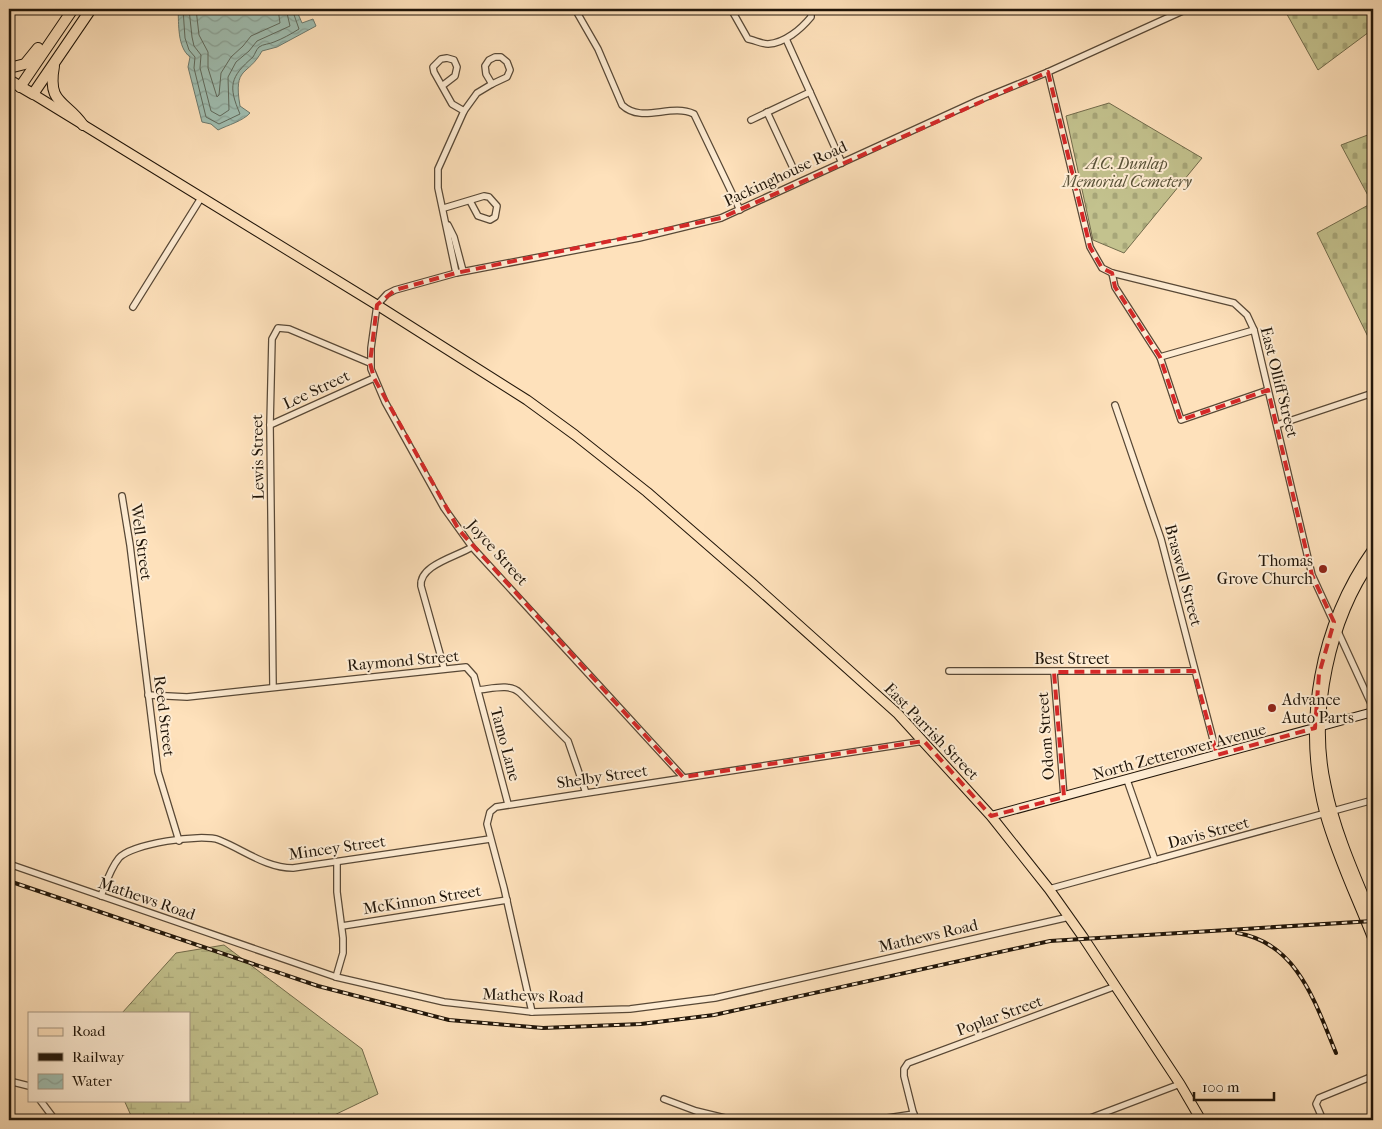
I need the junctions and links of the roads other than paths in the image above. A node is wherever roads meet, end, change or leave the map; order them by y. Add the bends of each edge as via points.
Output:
1 (66, 9) edge
2 (73, 9) edge
3 (91, 9) edge
4 (575, 9) edge
5 (731, 9) edge
6 (811, 9) edge
7 (1187, 9) edge
8 (786, 39) junction
9 (55, 61) junction
10 (9, 68) edge
11 (1048, 72) junction
12 (9, 80) edge
13 (492, 84) junction
14 (442, 86) junction
15 (20, 87) junction
16 (810, 92) junction
17 (32, 94) junction
18 (464, 111) junction
19 (767, 112) junction
20 (752, 120) dead end
21 (83, 126) junction
22 (842, 163) junction
23 (794, 170) dead end
24 (201, 198) junction
25 (470, 200) junction
26 (444, 208) junction
27 (740, 210) junction
28 (447, 223) junction
29 (463, 271) junction
30 (456, 273) junction
31 (1112, 274) junction
32 (378, 305) junction
33 (133, 307) dead end
34 (1254, 330) junction
35 (1160, 357) junction
36 (370, 363) junction
37 (374, 378) junction
38 (1268, 390) junction
39 (1373, 393) edge
40 (1114, 405) dead end
41 (1277, 425) junction
42 (270, 426) junction
43 (122, 496) dead end
44 (472, 547) junction
45 (1373, 549) edge
46 (1373, 560) edge
47 (135, 592) joint
48 (1336, 626) junction
49 (444, 668) junction
50 (949, 671) dead end
51 (1194, 671) junction
52 (1054, 672) junction
53 (273, 686) junction
54 (478, 690) junction
55 (148, 695) junction
56 (1373, 710) edge
57 (1318, 727) junction
58 (924, 741) junction
59 (1217, 755) junction
60 (683, 777) junction
61 (1127, 780) junction
62 (586, 792) junction
63 (1064, 797) junction
64 (1373, 800) edge
65 (508, 804) junction
66 (1329, 813) junction
67 (991, 816) junction
68 (490, 839) junction
69 (179, 841) junction
70 (1155, 860) junction
71 (337, 863) junction
72 (9, 864) edge
73 (1050, 889) junction
74 (102, 896) junction
75 (507, 900) junction
76 (1069, 917) junction
77 (1373, 918) edge
78 (342, 926) junction
79 (1373, 939) edge
80 (336, 977) junction
81 (1116, 986) junction
82 (532, 1012) junction
83 (1373, 1076) edge
84 (9, 1080) edge
85 (1180, 1084) junction
86 (28, 1086) edge
87 (664, 1100) dead end
88 (42, 1102) edge
89 (914, 1117) edge
90 (55, 1120) edge
91 (733, 1120) edge
92 (874, 1120) edge
93 (1089, 1120) edge
94 (1201, 1120) edge
95 (1323, 1120) edge

1 - 10 highway via 32,57 25,64
2 - 15 highway
3 - 9 highway
4 - 27 street via 598,49 622,105 628,111 644,114 673,109 694,114
5 - 8 street via 748,39 768,44
6 - 8 street via 811,17
7 - 11 street, Packinghouse Road
8 - 16 street
9 - 17 highway
9 - 21 highway via 54,92 60,103
11 - 22 street, Packinghouse Road
11 - 31 street via 1090,247 1102,268
12 - 15 highway
13 - 13 street via 510,70 501,57 489,60 485,66
13 - 18 street via 477,93
14 - 14 street via 455,76 457,67 454,60 441,59 433,67
14 - 18 street via 452,104
15 - 17 highway
16 - 19 street
16 - 22 street
17 - 21 main road, East Parrish Street
18 - 26 street via 438,169 438,188
19 - 20 street
19 - 23 street
21 - 24 main road, East Parrish Street
22 - 27 street, Packinghouse Road
24 - 32 main road, East Parrish Street
24 - 33 street
25 - 25 street via 478,216 490,220 496,217 494,200 484,196
25 - 26 street
26 - 28 street
27 - 29 street, Packinghouse Road via 686,228
28 - 29 street via 454,236
28 - 30 street
29 - 30 street, Packinghouse Road
30 - 32 street, Packinghouse Road via 395,290
31 - 34 street, East Olliff Street via 1234,303 1247,315
31 - 35 street via 1115,287
32 - 36 street, Joyce Street
32 - 58 main road, East Parrish Street via 568,429 647,492 869,688
34 - 35 street
34 - 38 street, East Olliff Street
35 - 38 street via 1181,420
36 - 37 street, Joyce Street
36 - 42 street, Lewis Street via 289,329 278,328 272,339
37 - 42 street, Lee Street
37 - 44 street, Joyce Street via 444,508
38 - 41 street, East Olliff Street
39 - 41 street
40 - 51 street, Braswell Street via 1161,539
41 - 48 street, East Olliff Street via 1312,575
42 - 53 street, Lewis Street
43 - 47 street, Well Street
44 - 49 street via 427,569 421,576
44 - 60 street, Joyce Street
45 - 48 main road via 1349,589
46 - 48 main road
47 - 55 street, Reed Street
48 - 56 street, East Olliff Street
48 - 57 main road
49 - 53 street, Raymond Street
49 - 54 street, Raymond Street via 469,668
50 - 52 street, Best Street
51 - 52 street, Best Street
51 - 59 street, Braswell Street
52 - 63 street, Odom Street
53 - 55 street, Raymond Street via 187,697
54 - 62 street via 515,688 568,741
54 - 65 street, Tamo Lane
55 - 69 street, Reed Street via 158,772
56 - 57 street, North Zetterower Avenue
57 - 59 street, North Zetterower Avenue
57 - 66 main road
58 - 60 street, Shelby Street
58 - 67 main road, East Parrish Street
59 - 61 street, North Zetterower Avenue
60 - 62 street, Shelby Street
61 - 63 street, North Zetterower Avenue
61 - 70 street
62 - 65 street, Shelby Street
63 - 67 street, North Zetterower Avenue
64 - 66 street, Davis Street
65 - 68 street, Shelby Street via 490,812 487,824
66 - 70 street, Davis Street
66 - 77 main road
66 - 79 main road
67 - 73 main road, East Parrish Street
68 - 71 street, Mincey Street
68 - 75 street, Shelby Street
69 - 71 street, Mincey Street via 216,839 284,868
69 - 74 street, Mincey Street via 141,846 124,853 111,870
70 - 73 street, Davis Street
71 - 78 street
72 - 74 street, Mathews Road
73 - 76 main road, East Parrish Street
74 - 80 street, Mathews Road
75 - 78 street, McKinnon Street
75 - 82 street, Shelby Street
76 - 81 main road, East Parrish Street
76 - 82 street, Mathews Road via 715,998 630,1009
78 - 80 street via 343,953
80 - 82 street, Mathews Road via 444,1002
81 - 85 main road, East Parrish Street
81 - 89 street, Poplar Street via 908,1064 904,1069 905,1080
83 - 95 street via 1320,1098 1316,1104
84 - 86 street
85 - 93 street
85 - 94 main road, East Parrish Street
87 - 91 street via 696,1112
88 - 90 street
89 - 92 street

